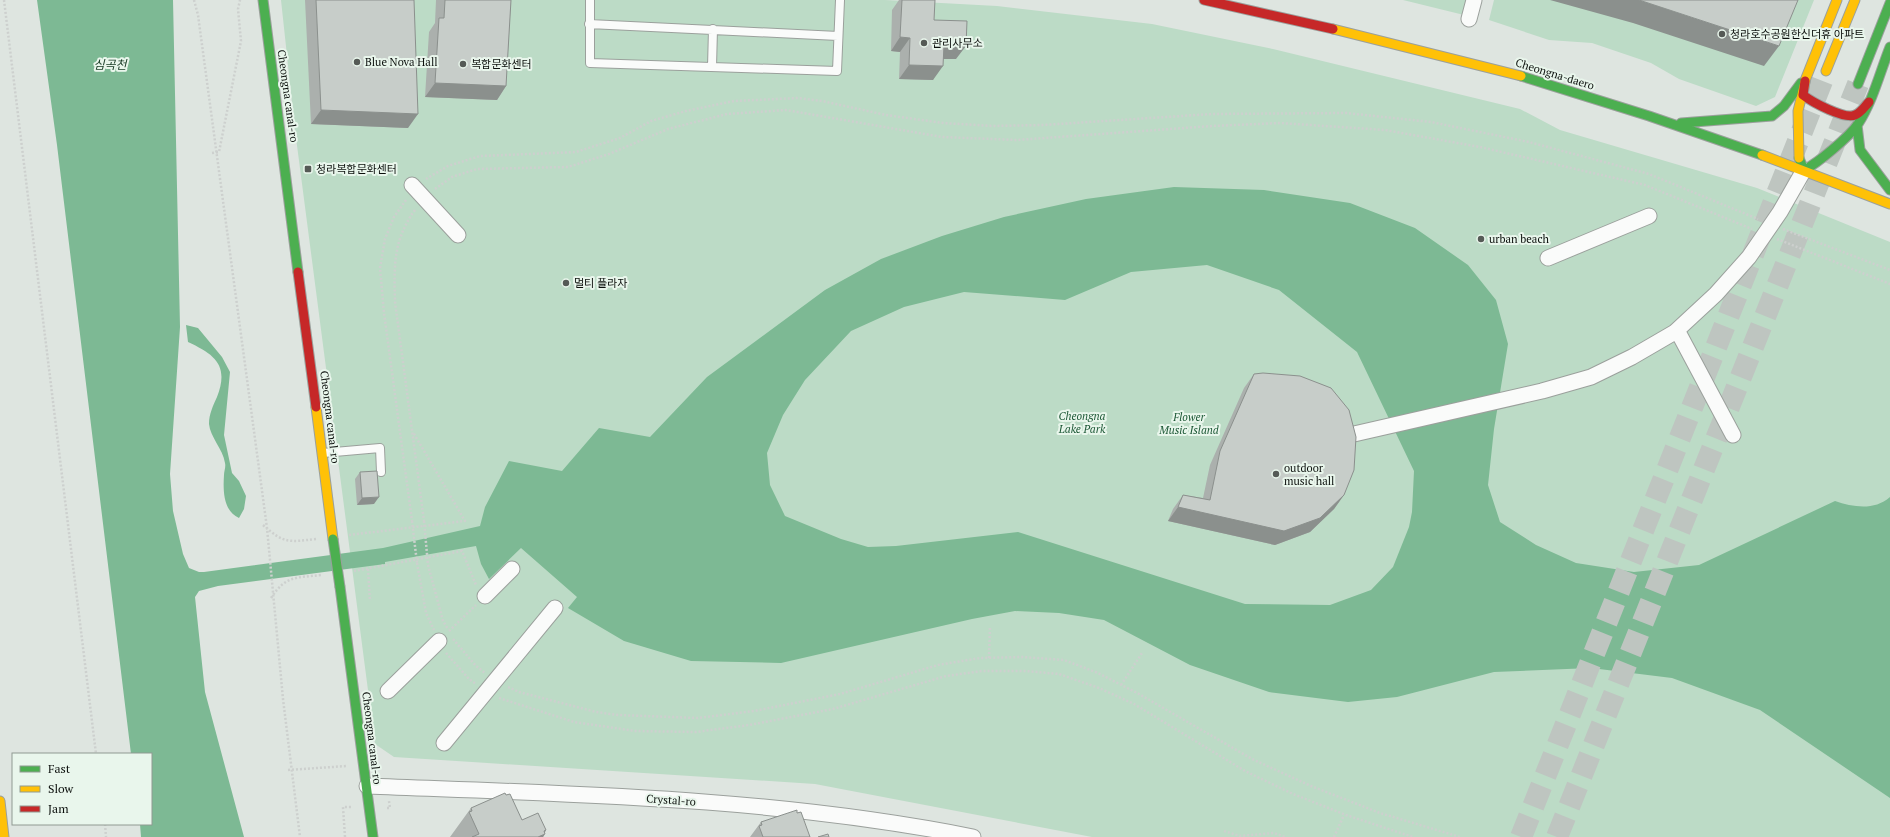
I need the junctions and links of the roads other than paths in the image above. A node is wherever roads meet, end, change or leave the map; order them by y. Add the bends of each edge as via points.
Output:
1 (263, 0) edge
2 (590, 0) edge
3 (840, 0) edge
4 (1204, 0) edge
5 (1474, 0) edge
6 (1837, 0) edge
7 (1855, 0) edge
8 (1890, 3) edge
9 (1469, 19) dead end
10 (590, 24) junction
11 (713, 29) junction
12 (838, 36) junction
13 (1890, 47) edge
14 (712, 67) junction
15 (1826, 71) tunnel mouth
16 (1806, 78) junction
17 (1858, 84) tunnel mouth
18 (1868, 102) junction
19 (1673, 124) junction
20 (1857, 125) junction
21 (1804, 170) junction
22 (1890, 190) edge
23 (417, 191) road end
24 (1890, 204) edge
25 (1649, 216) dead end
26 (458, 235) dead end
27 (1548, 258) dead end
28 (1677, 330) junction
29 (1354, 434) edge
30 (1733, 435) dead end
31 (323, 453) junction
32 (381, 472) dead end
33 (512, 569) dead end
34 (485, 596) road end
35 (555, 608) dead end
36 (444, 636) road end
37 (388, 691) dead end
38 (444, 742) dead end
39 (367, 786) junction
40 (0, 801) edge
41 (4, 837) edge
42 (373, 837) edge
43 (973, 837) edge

1 - 31 main road, Cheongna canal-ro
2 - 10 lane
3 - 12 lane
4 - 19 main road, Cheongna-daero via 1352,33 1530,79
5 - 9 street
6 - 16 main road
7 - 15 main road
8 - 17 main road
10 - 11 lane
10 - 14 lane via 590,63
11 - 12 lane
11 - 14 lane
12 - 14 lane via 837,71
13 - 18 main road
16 - 18 main road via 1803,95 1813,102 1850,117 1857,115
16 - 19 main road via 1784,106 1772,116
16 - 21 main road via 1798,111 1798,154
18 - 20 main road
19 - 21 main road, Cheongna-daero
20 - 21 main road via 1817,162
20 - 22 main road via 1860,150
21 - 24 main road, Cheongna-daero
21 - 28 street via 1749,257 1716,294
23 - 26 street
25 - 27 street
28 - 29 street via 1632,357 1591,377 1542,391
28 - 30 street
31 - 32 lane via 380,448
31 - 39 main road, Cheongna canal-ro, bridge
33 - 34 street
35 - 38 street
36 - 37 street
39 - 42 main road, Cheongna canal-ro
39 - 43 street, Crystal-ro via 597,795 767,807 869,819
40 - 41 main road

